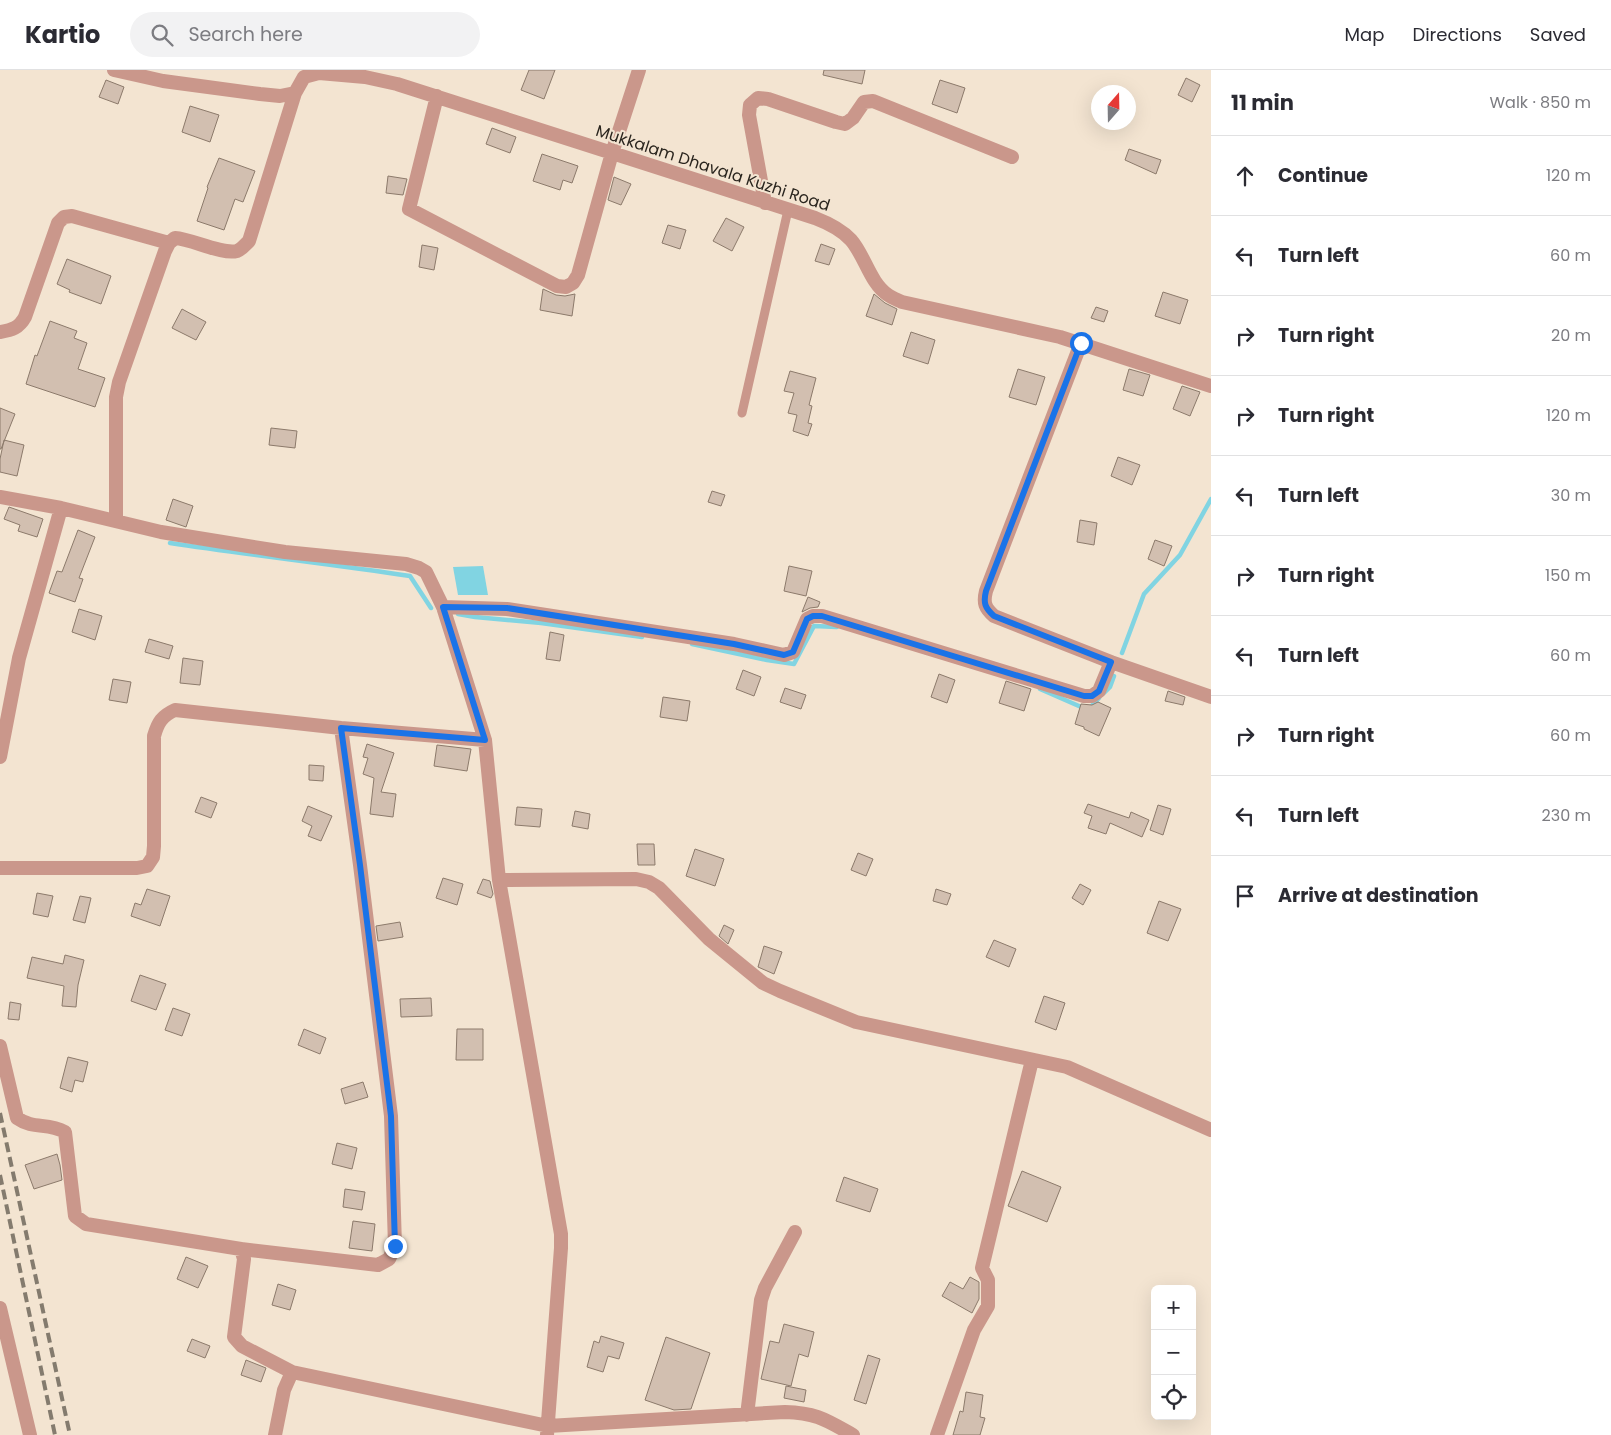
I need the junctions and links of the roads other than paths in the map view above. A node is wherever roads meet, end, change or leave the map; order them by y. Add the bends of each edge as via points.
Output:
1 (114, 70) edge
2 (639, 70) edge
3 (305, 74) edge
4 (163, 76) edge
5 (294, 92) junction
6 (437, 96) junction
7 (612, 153) junction
8 (1012, 157) dead end
9 (765, 203) junction
10 (788, 210) junction
11 (169, 243) junction
12 (0, 332) edge
13 (1081, 343) junction
14 (1211, 386) edge
15 (742, 413) dead end
16 (0, 497) edge
17 (61, 508) junction
18 (116, 521) junction
19 (443, 607) junction
20 (1111, 662) junction
21 (1211, 697) edge
22 (341, 728) junction
23 (485, 740) junction
24 (0, 757) edge
25 (0, 868) edge
26 (499, 880) junction
27 (0, 1046) edge
28 (1032, 1060) junction
29 (1211, 1130) edge
30 (795, 1232) dead end
31 (241, 1249) junction
32 (0, 1308) edge
33 (292, 1372) junction
34 (747, 1415) junction
35 (547, 1430) edge
36 (30, 1435) edge
37 (275, 1435) edge
38 (853, 1435) edge
39 (936, 1435) edge

1 - 4 street
2 - 7 street
3 - 5 street, Mukkalam Dhavala Kuzhi Road
3 - 6 street, Mukkalam Dhavala Kuzhi Road via 365,77
4 - 5 street via 280,96
5 - 11 street, Mukkalam Dhavala Kuzhi Road via 249,241 235,251 185,239 175,238
6 - 7 street, Mukkalam Dhavala Kuzhi Road
6 - 7 street via 409,209 558,286 566,288 578,275
7 - 9 street, Mukkalam Dhavala Kuzhi Road
8 - 9 street via 873,101 864,102 845,124 768,98 758,98 750,105 750,115
9 - 10 street, Mukkalam Dhavala Kuzhi Road
10 - 13 street, Mukkalam Dhavala Kuzhi Road via 828,223 844,234 853,242 880,288 902,302
10 - 15 lane
11 - 12 street via 72,216 64,217 58,222 25,317 14,330
11 - 18 street via 116,397
13 - 14 street, Mukkalam Dhavala Kuzhi Road
13 - 20 street via 984,600 986,609 994,616
16 - 17 street
17 - 18 street
17 - 24 street via 19,658
18 - 19 street via 161,532 285,552 406,564 426,572
19 - 20 street via 507,608 784,655 793,652 807,619 822,616 1084,696 1092,696 1099,691
19 - 23 street
20 - 21 street
22 - 23 street
22 - 25 street via 175,710 157,724 154,736 154,846 153,857 147,866
22 - 31 street via 391,1116 395,1246 389,1259 378,1265
23 - 26 street
26 - 28 street via 636,878 649,882 659,888 709,939 763,983 856,1022
26 - 35 street via 561,1234
27 - 31 street via 17,1118 26,1125 56,1126 65,1132 74,1216 86,1224
28 - 29 street via 1082,1073
28 - 39 street via 982,1268 988,1280 988,1306 974,1330
30 - 34 street via 761,1300
31 - 33 street via 244,1259 234,1337 242,1346
32 - 36 street
33 - 35 street
33 - 37 street via 284,1390
34 - 35 street
34 - 38 street via 804,1413 822,1418

